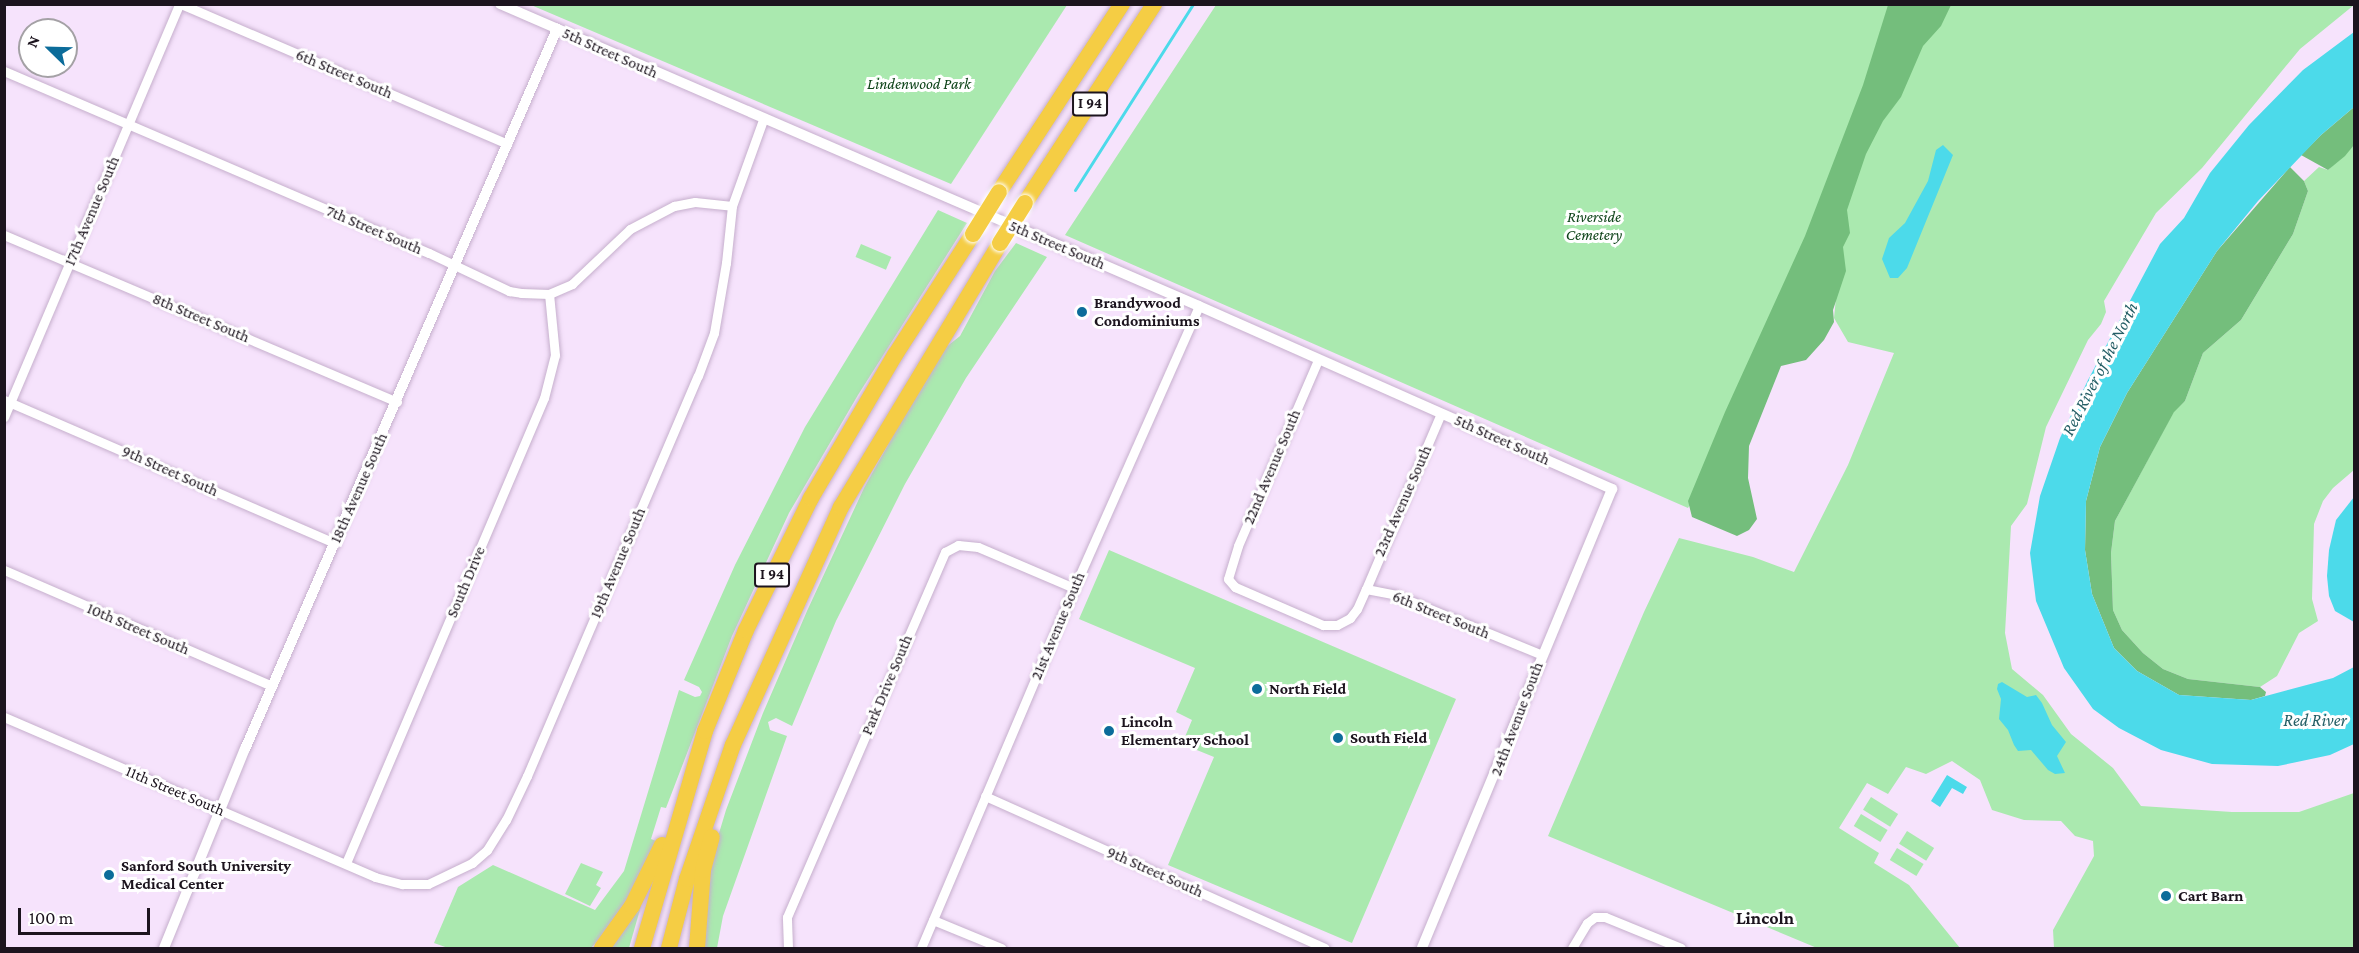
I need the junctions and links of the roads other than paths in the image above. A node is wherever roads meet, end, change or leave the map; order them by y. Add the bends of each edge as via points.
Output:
1 (180, 4) edge
2 (500, 4) edge
3 (1122, 4) edge
4 (1154, 4) edge
5 (557, 29) junction
6 (4, 71) edge
7 (763, 120) junction
8 (128, 124) junction
9 (507, 144) junction
10 (732, 206) junction
11 (4, 235) edge
12 (70, 262) junction
13 (454, 265) junction
14 (549, 294) junction
15 (1199, 306) junction
16 (1318, 360) junction
17 (7, 401) edge
18 (397, 402) junction
19 (1441, 413) junction
20 (4, 417) edge
21 (1612, 489) joint
22 (335, 543) junction
23 (4, 570) edge
24 (1074, 588) junction
25 (1366, 589) junction
26 (1542, 656) junction
27 (272, 686) junction
28 (750, 707) junction
29 (4, 717) edge
30 (985, 796) junction
31 (685, 798) junction
32 (220, 810) junction
33 (346, 863) junction
34 (933, 920) junction
35 (164, 948) edge
36 (602, 948) edge
37 (642, 948) edge
38 (669, 948) edge
39 (697, 948) edge
40 (788, 948) edge
41 (921, 948) edge
42 (1001, 948) edge
43 (1325, 948) edge
44 (1422, 948) edge
45 (1572, 948) edge
46 (1682, 948) edge

1 - 8 street, 17th Avenue South
1 - 9 street, 6th Street South
2 - 5 street, 5th Street South
3 - 31 highway, I 94, bridge via 895,355 811,498 746,630 705,731
4 - 28 highway, I 94, bridge via 1000,243 841,507
5 - 7 street, 5th Street South
5 - 9 street, 18th Avenue South
6 - 8 street, 7th Street South
7 - 10 street, 19th Avenue South
7 - 15 street, 5th Street South
8 - 12 street, 17th Avenue South
8 - 13 street, 7th Street South
9 - 13 street, 18th Avenue South
10 - 14 street, 7th Street South via 695,202 653,215 630,228 572,284
10 - 33 street, 19th Avenue South via 721,299 710,344 507,820 487,850 428,884 402,884
11 - 12 street, 8th Street South
12 - 17 street, 17th Avenue South
12 - 18 street, 8th Street South
13 - 14 street, 7th Street South via 509,291
13 - 18 street, 18th Avenue South
14 - 33 street, South Drive via 555,355 544,398
15 - 16 street, 5th Street South
15 - 24 street, 21st Avenue South
16 - 19 street, 5th Street South
16 - 25 street, 22nd Avenue South via 1238,546 1228,579 1234,587 1323,625 1350,618
17 - 20 street, 17th Avenue South
17 - 22 street, 9th Street South
18 - 22 street, 18th Avenue South
19 - 21 street, 5th Street South
19 - 25 street, 23rd Avenue South
21 - 26 street, 24th Avenue South
22 - 27 street, 18th Avenue South
23 - 27 street, 10th Street South
24 - 30 street, 21st Avenue South
24 - 40 street, Park Drive South via 978,548 958,545 945,552 787,917
25 - 26 street, 6th Street South via 1396,595
26 - 44 street, 24th Avenue South
27 - 32 street, 18th Avenue South
28 - 38 highway, I 94 via 687,879
28 - 39 highway via 703,870
29 - 32 street, 11th Street South
30 - 34 street, 21st Avenue South
30 - 43 street, 9th Street South
31 - 36 highway via 632,906
31 - 37 highway, I 94
32 - 33 street, 11th Street South
32 - 35 street, 18th Avenue South
34 - 41 street, 21st Avenue South
34 - 42 street
45 - 46 street via 1595,917 1605,917

